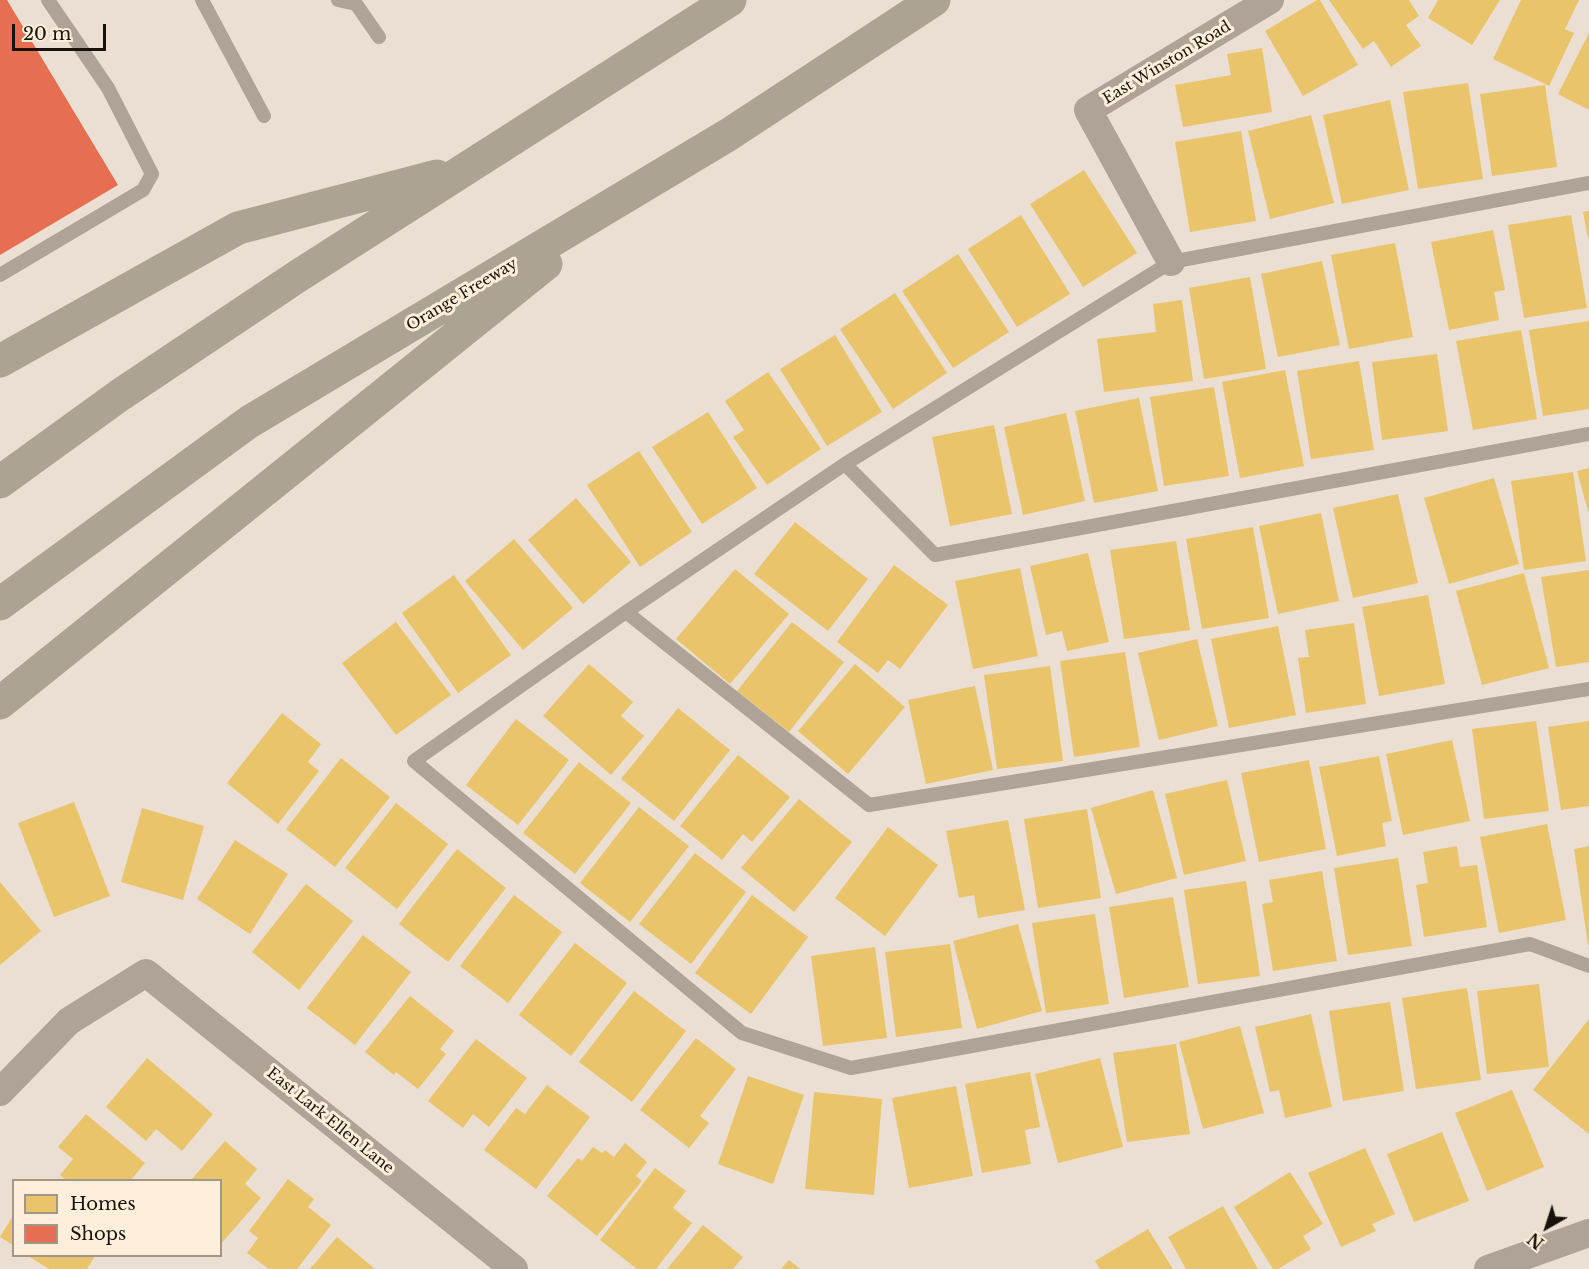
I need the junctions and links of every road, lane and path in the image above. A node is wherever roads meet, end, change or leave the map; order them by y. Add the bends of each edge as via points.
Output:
1 (48, 0) edge
2 (202, 0) edge
3 (338, 0) edge
4 (730, 0) edge
5 (934, 0) edge
6 (1270, 0) edge
7 (379, 37) dead end
8 (264, 116) dead end
9 (465, 169) junction
10 (1589, 183) edge
11 (642, 187) junction
12 (1171, 262) junction
13 (0, 275) edge
14 (0, 361) edge
15 (1589, 434) edge
16 (845, 464) junction
17 (0, 482) edge
18 (0, 604) edge
19 (626, 612) junction
20 (1589, 689) edge
21 (0, 703) edge
22 (1589, 966) edge
23 (0, 1092) edge
24 (1589, 1233) edge
25 (514, 1269) edge
26 (1488, 1269) edge

1 - 13 lane via 108,88 152,174 143,190
2 - 8 lane
3 - 7 lane via 356,4
4 - 9 highway
5 - 11 highway, Orange Freeway
6 - 12 street, East Winston Road via 1088,110
9 - 14 highway via 238,228
9 - 17 highway via 130,388
10 - 12 lane
11 - 18 highway, Orange Freeway via 249,422
11 - 21 highway
12 - 16 lane
15 - 16 lane via 935,555
16 - 19 lane
19 - 20 lane via 869,805
19 - 22 lane via 414,761 742,1033 851,1068 1530,944
23 - 25 street, East Lark Ellen Lane via 69,1021 146,973
24 - 26 street

